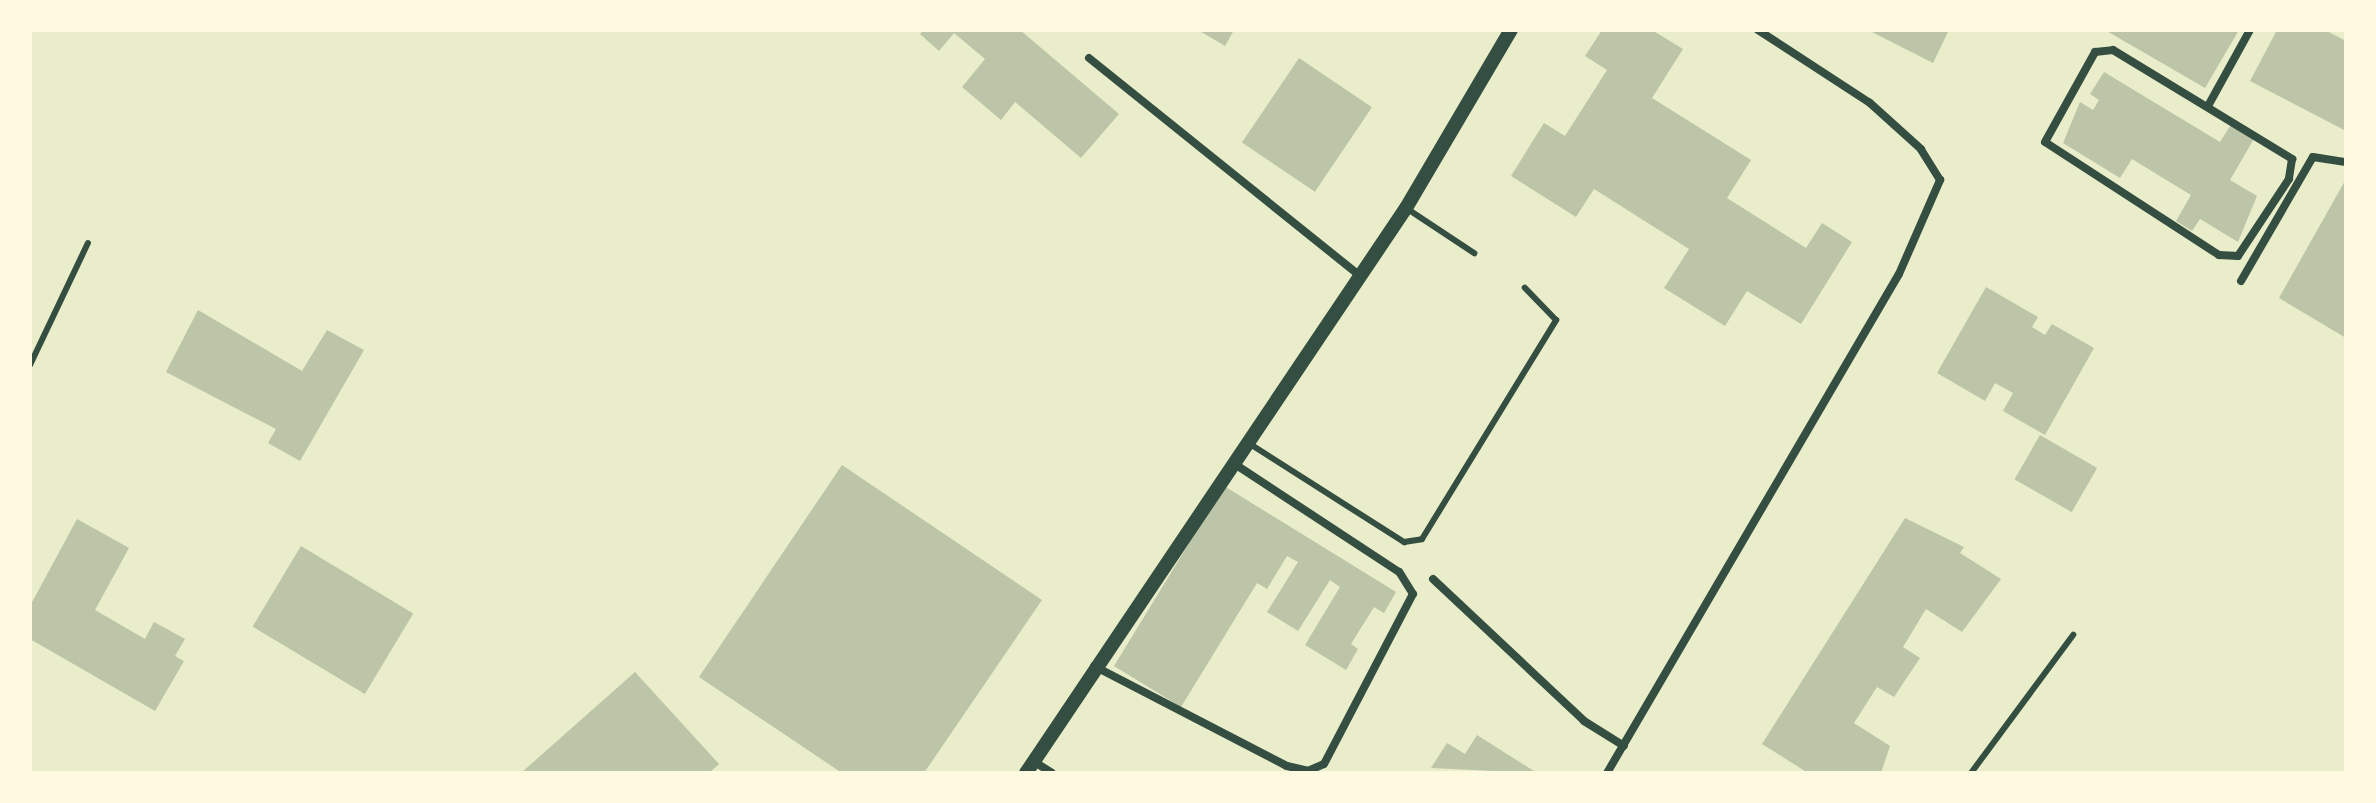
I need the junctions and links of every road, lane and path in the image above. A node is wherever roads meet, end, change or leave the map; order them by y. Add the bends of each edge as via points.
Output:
1 (1511, 30) edge
2 (1758, 30) edge
3 (2250, 30) edge
4 (1089, 58) dead end
5 (2208, 106) junction
6 (2346, 162) edge
7 (1406, 208) junction
8 (88, 243) dead end
9 (1474, 253) dead end
10 (1361, 277) junction
11 (2241, 281) dead end
12 (1525, 288) dead end
13 (30, 365) edge
14 (1250, 444) junction
15 (1236, 465) junction
16 (1433, 579) dead end
17 (2073, 635) dead end
18 (1093, 665) junction
19 (1624, 746) junction
20 (1030, 767) edge
21 (1052, 773) edge
22 (1607, 773) edge
23 (1971, 773) edge

1 - 7 street
2 - 19 street via 1870,103 1921,149 1940,180 1899,274
3 - 5 street
4 - 10 street
5 - 5 street via 2292,159 2289,179 2254,237 2230,260 2045,142 2088,63 2104,49
6 - 11 street via 2313,157
7 - 9 lane
7 - 10 street
8 - 13 lane
10 - 14 street
12 - 14 lane via 1556,320 1422,539 1404,542
14 - 15 street
15 - 18 street
15 - 18 street via 1399,572 1413,594 1324,764 1308,771 1287,766
16 - 19 street via 1584,721
17 - 23 lane
18 - 20 street
19 - 22 street
20 - 21 street

